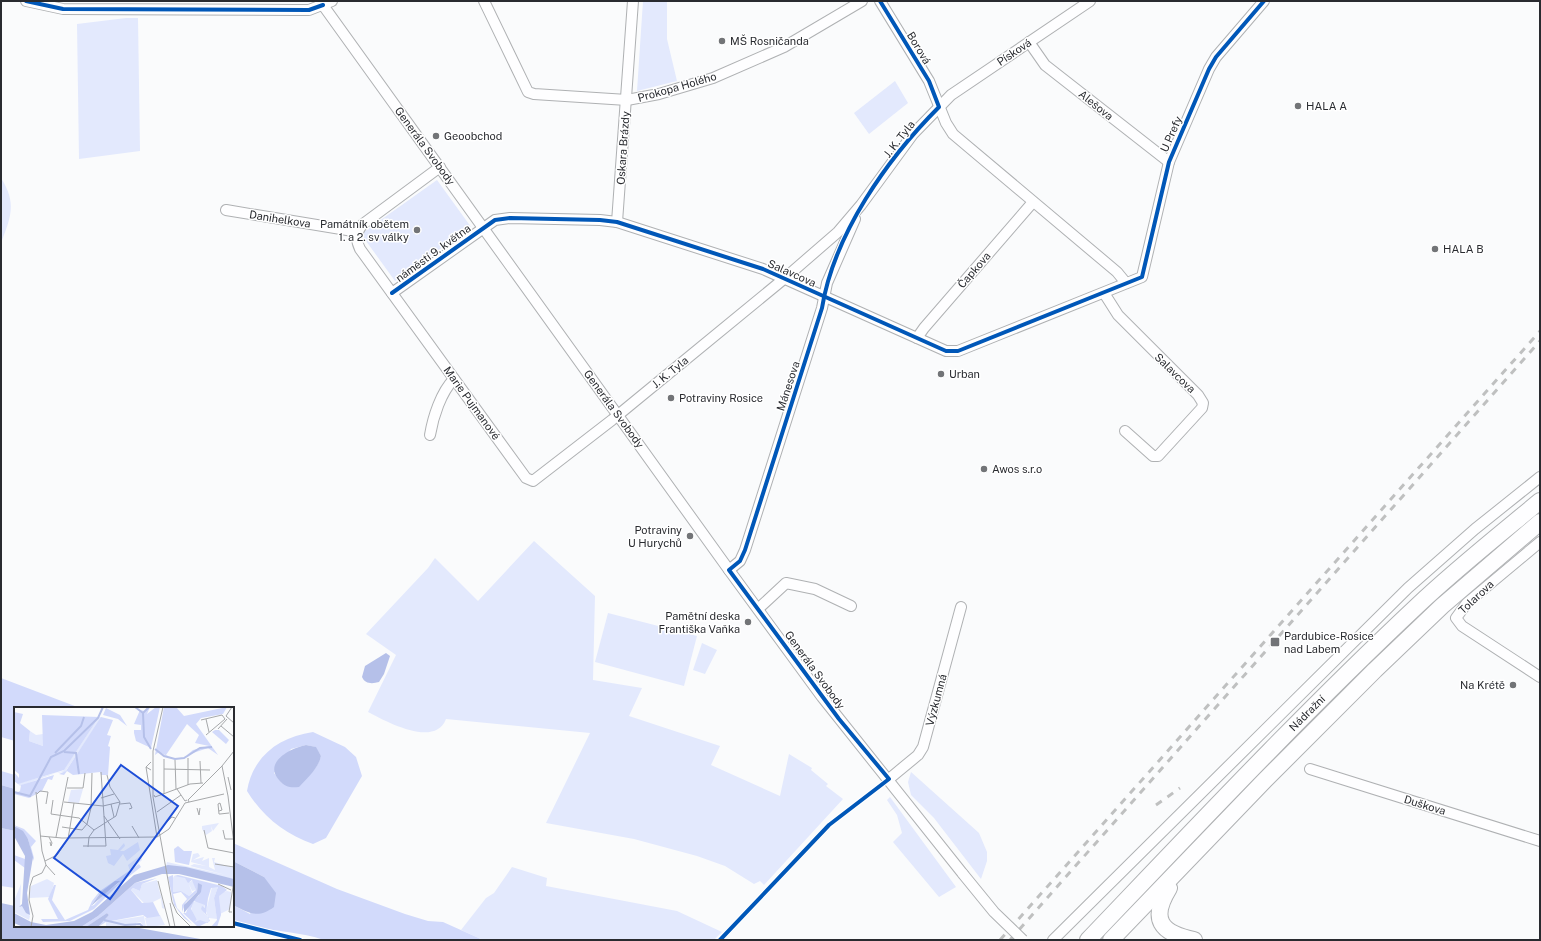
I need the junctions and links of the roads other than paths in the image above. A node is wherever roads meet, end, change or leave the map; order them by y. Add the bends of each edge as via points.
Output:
1 (26, 1) edge
2 (484, 1) edge
3 (633, 1) edge
4 (862, 1) edge
5 (880, 1) edge
6 (1090, 1) edge
7 (1264, 1) edge
8 (325, 2) edge
9 (76, 5) edge
10 (1029, 42) junction
11 (627, 100) junction
12 (940, 106) junction
13 (1169, 162) junction
14 (440, 167) junction
15 (1033, 202) junction
16 (861, 205) junction
17 (226, 210) dead end
18 (617, 222) junction
19 (483, 227) junction
20 (357, 233) junction
21 (785, 278) junction
22 (1126, 283) junction
23 (392, 293) junction
24 (1104, 293) junction
25 (824, 296) junction
26 (917, 338) junction
27 (454, 380) junction
28 (618, 415) junction
29 (1125, 431) dead end
30 (430, 434) dead end
31 (1540, 477) edge
32 (1540, 501) edge
33 (1540, 522) edge
34 (1540, 542) edge
35 (729, 570) junction
36 (851, 606) dead end
37 (961, 607) dead end
38 (758, 609) junction
39 (1540, 677) edge
40 (1310, 769) dead end
41 (889, 779) junction
42 (1540, 841) edge
43 (1183, 865) junction
44 (1023, 940) edge
45 (1053, 940) edge
46 (1088, 940) edge
47 (1112, 940) edge
48 (1194, 940) edge

1 - 9 street via 53,8
2 - 11 street, Prokopa Holého via 528,92
3 - 11 street, Oskara Brázdy
4 - 11 street, Prokopa Holého via 808,34 732,70 665,93
5 - 12 street, Borová via 929,81
6 - 10 street, Písková
7 - 13 street, U Prefy via 1213,61
8 - 9 street via 309,10
8 - 14 street, Generála Svobody
10 - 12 street, Písková via 959,88
10 - 13 street, Alešova via 1045,64
11 - 18 street, Oskara Brázdy
12 - 15 street, Borová via 953,134
12 - 16 street, J. K. Tyla via 913,134
13 - 22 street, U Prefy via 1144,274
14 - 19 street, Generála Svobody
14 - 20 street via 368,219
15 - 22 street, Borová via 1117,272
15 - 26 street, Čapkova
16 - 21 street, J. K. Tyla via 838,232
16 - 25 street, Mánesova via 827,283
17 - 20 street, Danihelkova
18 - 19 street, Salavcova via 504,218
18 - 21 street, Salavcova
19 - 23 street, náměstí 9. května
19 - 28 street, Generála Svobody
20 - 23 street, Marie Pujmanové via 360,249
21 - 25 street, Salavcova
21 - 28 street, J. K. Tyla
22 - 24 street, Salavcova
23 - 27 street, Marie Pujmanové
24 - 26 street, Salavcova via 958,351 946,351
24 - 29 street, Salavcova via 1118,315 1203,403 1202,408 1158,456 1153,456
25 - 26 street, Salavcova
25 - 35 street, Mánesova via 745,550 740,561
27 - 28 street, Marie Pujmanové via 530,481 537,479
27 - 30 street via 447,388 433,419
28 - 35 street, Generála Svobody
31 - 45 street via 1423,574
32 - 46 main road, Nádražní via 1418,605 1358,663
33 - 43 main road, Nádražní via 1442,606 1380,665
34 - 39 street, Tolarova via 1475,596 1456,618 1462,626
35 - 38 street, Generála Svobody
36 - 38 street via 815,589 786,583
37 - 41 street, Výzkumná via 923,747 918,755
38 - 41 street, Generála Svobody via 839,719
40 - 42 street, Duškova
41 - 44 street, Generála Svobody, bridge via 994,912
43 - 47 main road, Nádražní
43 - 48 main road via 1160,903 1159,916 1167,931

